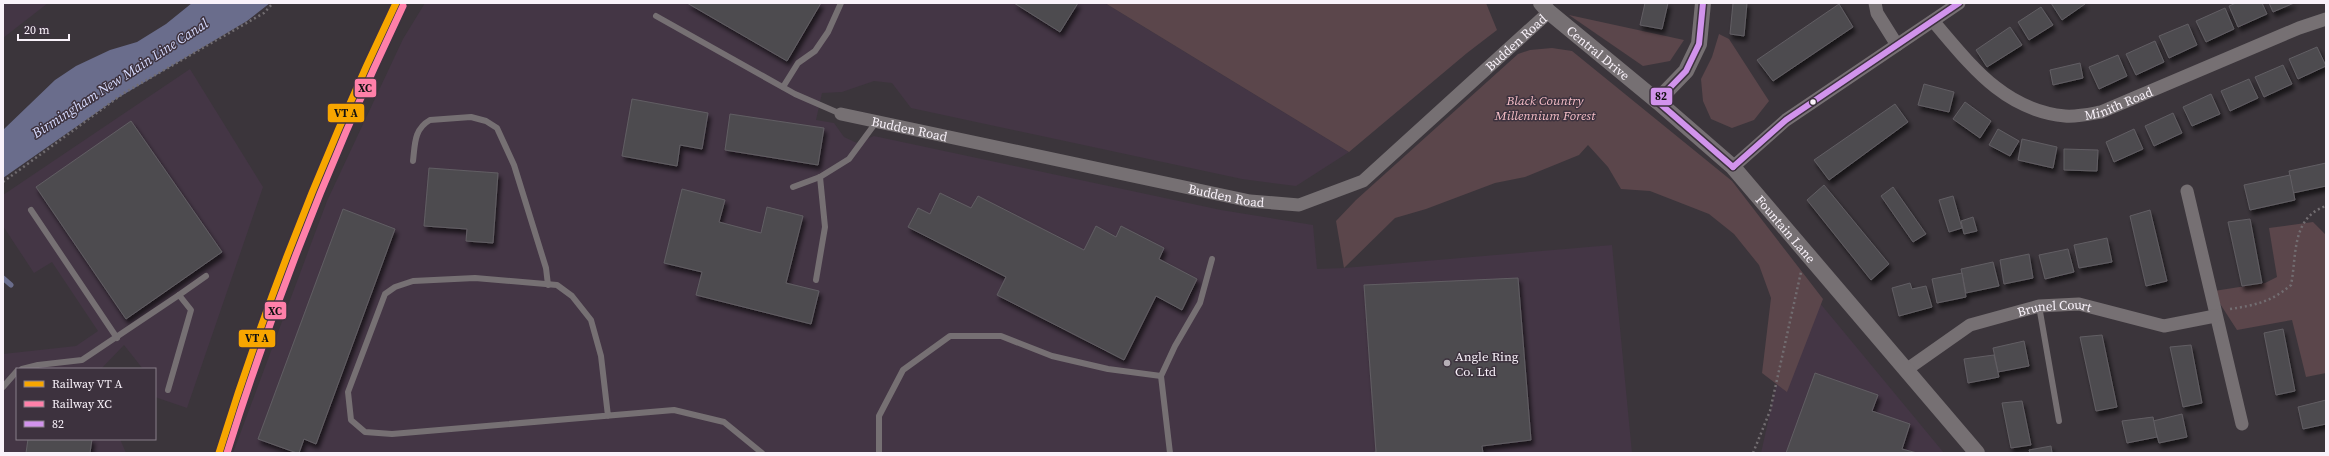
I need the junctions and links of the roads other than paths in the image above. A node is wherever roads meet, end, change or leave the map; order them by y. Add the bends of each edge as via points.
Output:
1 (841, 3) edge
2 (1703, 3) edge
3 (1875, 3) edge
4 (1959, 3) edge
5 (1545, 8) edge
6 (656, 16) dead end
7 (2326, 19) edge
8 (1933, 20) junction
9 (1897, 45) junction
10 (783, 87) junction
11 (1657, 101) junction
12 (841, 114) joint
13 (877, 122) junction
14 (414, 161) dead end
15 (1733, 167) junction
16 (820, 177) junction
17 (793, 187) dead end
18 (2187, 191) dead end
19 (31, 210) dead end
20 (1212, 259) dead end
21 (206, 276) dead end
22 (816, 280) dead end
23 (548, 285) junction
24 (179, 295) junction
25 (2039, 306) junction
26 (2215, 314) junction
27 (117, 338) junction
28 (26, 368) edge
29 (1906, 370) junction
30 (16, 371) edge
31 (1161, 376) junction
32 (3, 387) edge
33 (168, 390) dead end
34 (608, 416) junction
35 (2059, 421) dead end
36 (2242, 424) dead end
37 (762, 453) edge
38 (879, 453) edge
39 (1170, 453) edge
40 (1977, 453) edge

1 - 10 lane via 824,38 815,51 798,63
2 - 11 street via 1699,44 1686,71
3 - 9 street via 1877,12
4 - 8 street
5 - 11 street, Central Drive
5 - 13 street, Budden Road via 1363,181 1299,205 1250,201
6 - 10 lane
7 - 8 street, Minith Road via 2101,112 2066,116 2033,109 2000,92 1978,74
8 - 9 street
9 - 15 street via 1786,120
10 - 12 lane
11 - 15 street, Fountain Lane
12 - 13 street, Budden Road
13 - 16 lane via 849,160
14 - 23 lane via 417,133 424,123 430,120 471,117 486,121 497,128 514,165 546,268
15 - 29 street, Fountain Lane
16 - 17 lane
16 - 22 lane via 825,227
18 - 26 street
19 - 27 lane
20 - 31 lane via 1200,303
21 - 24 lane
23 - 34 lane via 557,285 572,296 592,320 601,356
23 - 34 lane via 475,278 413,281 395,287 385,294 348,392 351,420 365,432 392,434
24 - 27 lane
24 - 33 lane via 191,310
25 - 26 street, Brunel Court via 2079,304 2164,326
25 - 29 street, Brunel Court via 1970,324
25 - 35 lane
26 - 36 street
27 - 28 lane via 82,360
29 - 40 street, Fountain Lane
30 - 32 lane
31 - 38 lane via 1108,369 1052,356 1001,336 950,336 904,370 879,416
31 - 39 lane
34 - 37 lane via 674,410 724,422

